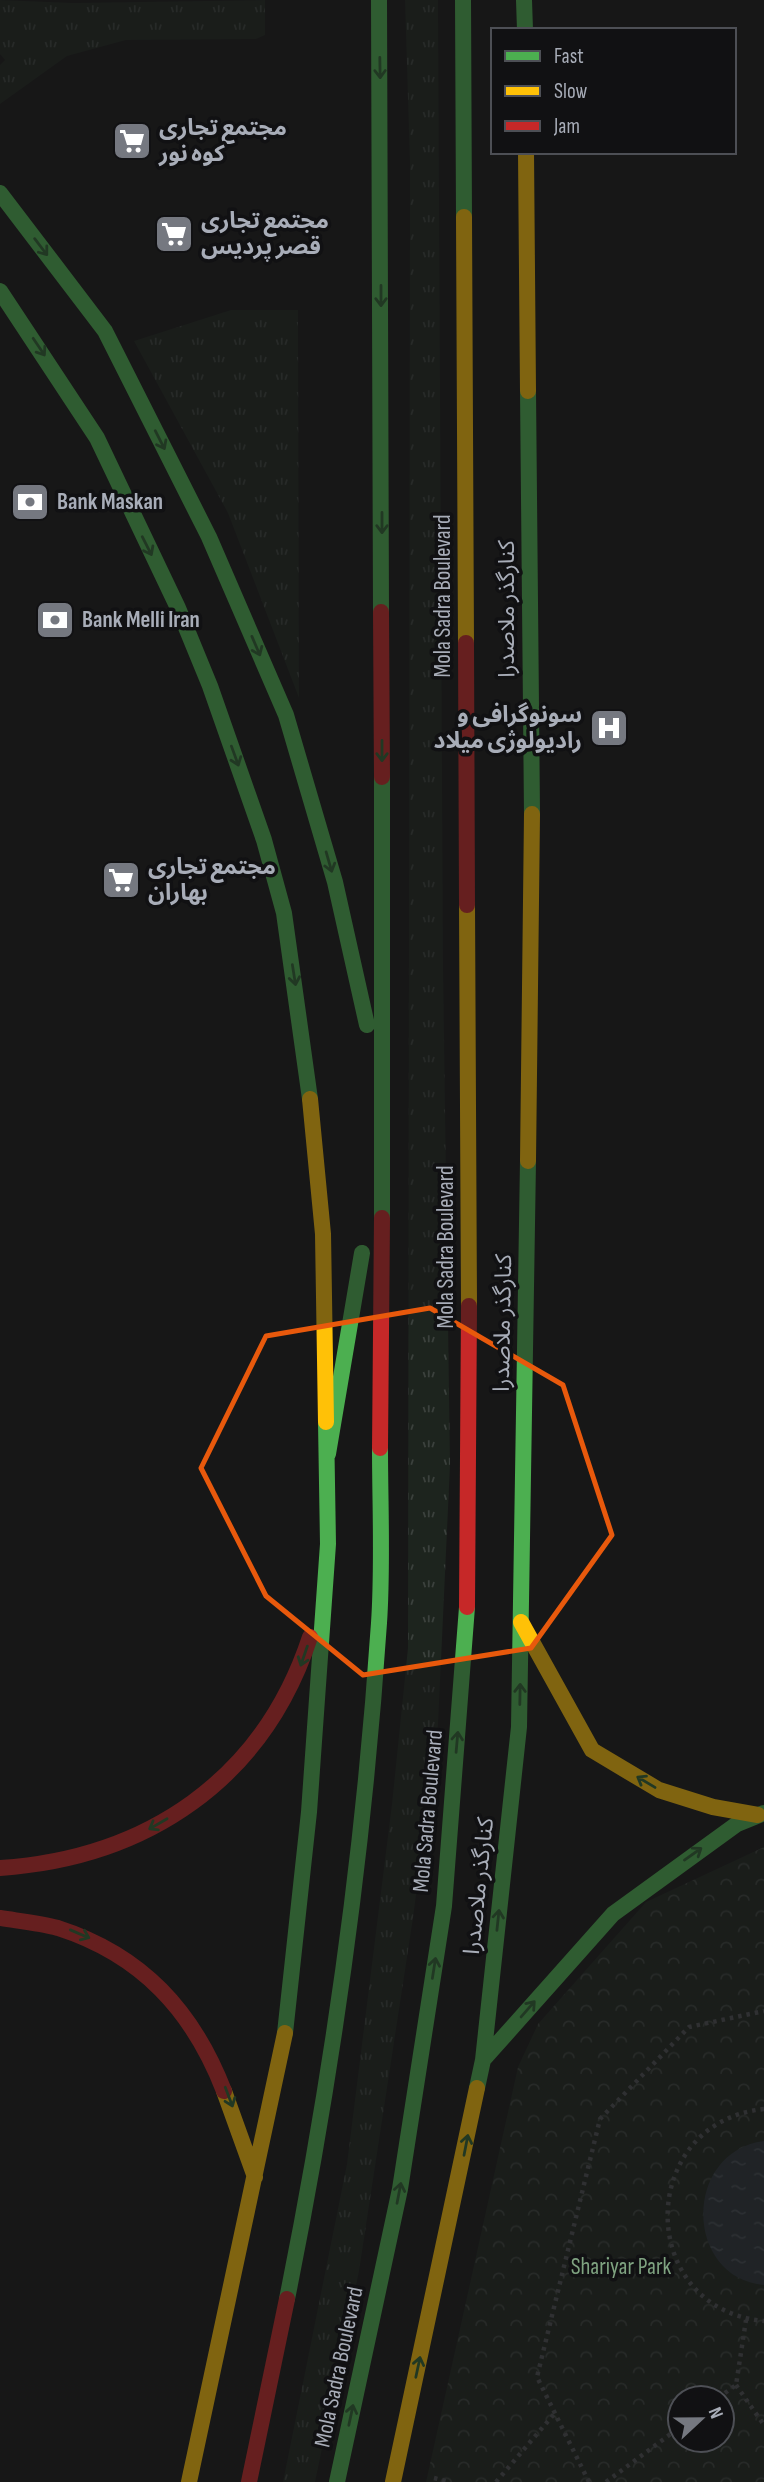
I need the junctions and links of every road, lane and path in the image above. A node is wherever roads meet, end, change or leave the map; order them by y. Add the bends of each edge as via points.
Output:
1 (379, 0) edge
2 (463, 0) edge
3 (524, 0) edge
4 (525, 28) edge
5 (526, 154) edge
6 (0, 193) edge
7 (0, 291) edge
8 (383, 1098) junction
9 (328, 1454) junction
10 (325, 1591) junction
11 (521, 1622) junction
12 (761, 1814) edge
13 (0, 1868) edge
14 (7, 1919) edge
15 (764, 2011) edge
16 (483, 2060) junction
17 (764, 2109) edge
18 (256, 2181) junction
19 (746, 2320) junction
20 (764, 2321) edge
21 (736, 2385) joint
22 (555, 2413) junction
23 (764, 2425) edge
24 (666, 2437) edge
25 (257, 2442) junction
26 (189, 2482) edge
27 (235, 2482) edge
28 (249, 2482) edge
29 (337, 2482) edge
30 (393, 2482) edge
31 (496, 2482) edge
32 (589, 2482) edge
33 (606, 2482) edge

1 -> 8 main road
29 -> 2 main road, Mola Sadra Boulevard via 400,2189 442,1920 467,1616
3 - 4 main road
5 - 11 main road, کنارگذر ملاصدرا via 532,871
6 -> 8 main road via 105,331 209,537 286,715 335,882
7 -> 9 main road via 97,438 178,608 267,852 284,913 317,1148 324,1234
8 - 9 main road via 356,1297
8 - 25 main road via 379,1621 352,1911 310,2185
9 - 10 main road
10 -> 13 main road via 302,1663 278,1713 242,1758 198,1800 112,1847 68,1861
10 - 18 main road via 309,1812 285,2035
12 -> 11 main road via 713,1807 659,1790 592,1750
16 -> 11 main road, کنارگذر ملاصدرا via 519,1727
16 -> 12 main road via 613,1914 737,1824
14 -> 18 main road via 65,1928 104,1945 139,1966 166,1993 192,2024 218,2071
15 - 22 path via 689,2027 600,2119 537,2377
30 -> 16 main road, کنارگذر ملاصدرا
17 - 19 path via 745,2111 712,2126 686,2152 670,2185 665,2219 672,2253 689,2283 715,2306
18 - 26 main road
19 - 20 path
19 - 21 path
21 - 23 path
22 - 31 path
22 - 32 path
24 - 33 path
25 - 27 main road
25 - 28 main road

